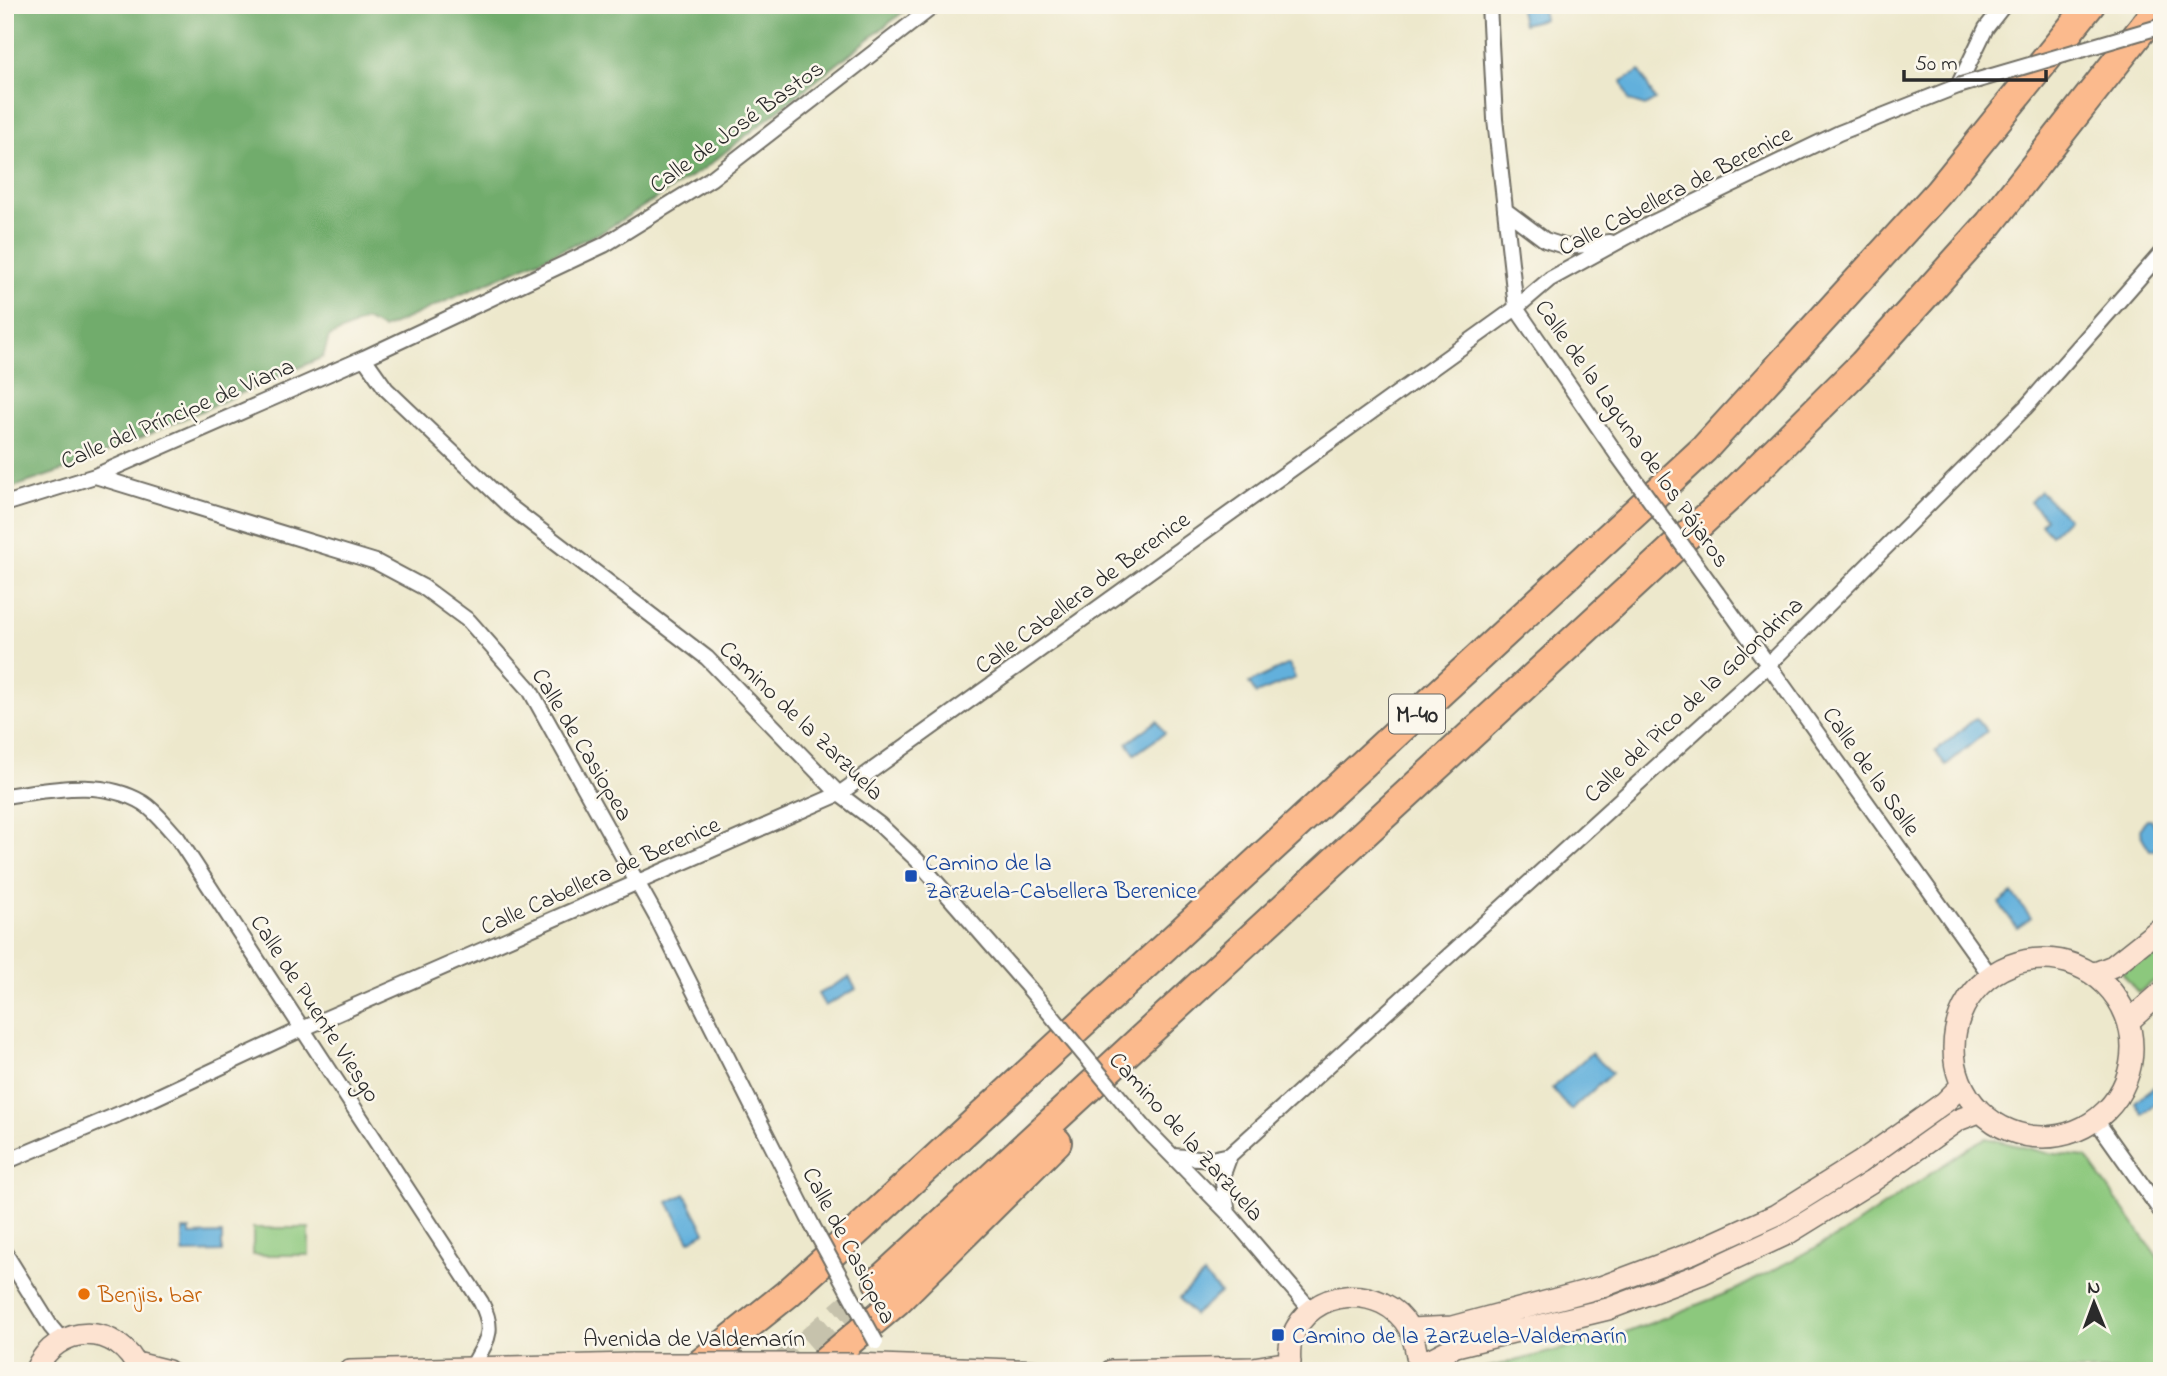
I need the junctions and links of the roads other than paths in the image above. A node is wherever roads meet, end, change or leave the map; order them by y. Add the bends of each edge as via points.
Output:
1 (935, 5) edge
2 (1489, 5) edge
3 (2004, 5) edge
4 (2090, 5) edge
5 (2161, 5) edge
6 (2162, 26) edge
7 (1958, 86) junction
8 (1505, 209) junction
9 (1618, 241) junction
10 (2162, 252) edge
11 (1516, 307) junction
12 (364, 358) junction
13 (95, 476) junction
14 (5, 504) edge
15 (1717, 593) joint
16 (1768, 665) junction
17 (839, 794) junction
18 (5, 796) edge
19 (1394, 807) junction
20 (637, 884) junction
21 (2162, 927) edge
22 (2093, 974) junction
23 (1990, 975) junction
24 (2162, 992) edge
25 (2129, 1021) junction
26 (302, 1029) junction
27 (1961, 1086) junction
28 (1979, 1112) junction
29 (2096, 1121) junction
30 (1230, 1154) junction
31 (1173, 1156) junction
32 (5, 1162) edge
33 (2162, 1213) edge
34 (1228, 1214) junction
35 (5, 1253) edge
36 (878, 1282) tunnel mouth
37 (787, 1294) junction
38 (1311, 1310) junction
39 (1410, 1329) junction
40 (62, 1340) junction
41 (1290, 1366) edge
42 (138, 1367) edge
43 (472, 1367) junction
44 (886, 1367) edge
45 (1418, 1368) edge
46 (35, 1371) edge
47 (168, 1371) edge
48 (350, 1371) edge
49 (673, 1371) edge
50 (691, 1371) edge
51 (814, 1371) edge
52 (1038, 1371) edge
53 (1111, 1371) edge

1 - 12 street, Calle de José Bastos via 712,178 604,245
2 - 8 street, Calle de la Laguna de los Pájaros
3 - 7 street via 1986,28
4 - 37 highway, M-40 via 1938,192 1704,449
5 - 19 highway, M-40 via 1990,223 1863,364 1731,495
6 - 7 street, Calle Cabellera de Berenice, bridge
7 - 9 street, Calle Cabellera de Berenice via 1839,133
8 - 9 street via 1545,240 1567,247
8 - 11 street, Calle de la Laguna de los Pájaros
9 - 11 street, Calle Cabellera de Berenice via 1550,279
10 - 16 street, Calle del Pico de la Golondrina via 2025,408
11 - 15 street, Calle de la Laguna de los Pájaros, bridge
11 - 17 street, Calle Cabellera de Berenice
12 - 13 street, Calle del Príncipe de Viana
12 - 17 street, Camino de la Zarzuela via 386,389 509,506 706,657
13 - 14 street, Calle del Príncipe de Viana
13 - 20 street, Calle de Casiopea via 376,562 442,600 469,621 530,691
15 - 16 street, Calle de la Salle
16 - 23 street, Calle de la Salle
16 - 30 street, Calle del Pico de la Golondrina
17 - 20 street, Calle Cabellera de Berenice
17 - 31 street, Camino de la Zarzuela, bridge via 917,860
18 - 26 street, Calle de Puente Viesgo via 79,787 113,790 144,804 177,837
19 - 36 highway, M-40
19 - 51 highway via 897,1301
20 - 26 street, Calle Cabellera de Berenice
20 - 44 street, Calle de Casiopea, bridge
21 - 22 street via 2113,966
22 - 23 street via 2062,960 2027,960
22 - 25 street via 2114,993
23 - 27 street via 1961,1011 1953,1053
24 - 25 street
25 - 29 street via 2133,1049 2124,1088
26 - 32 street, Calle Cabellera de Berenice via 131,1110
26 - 43 street, Calle de Puente Viesgo via 490,1319 485,1345
27 - 28 street
27 - 39 street via 1859,1163 1776,1214 1692,1253 1601,1287 1452,1326
28 - 29 street via 2007,1130 2042,1138 2069,1135
28 - 45 street via 1958,1120 1787,1234 1712,1269 1608,1309 1456,1346
29 - 33 street
30 - 31 street via 1210,1159
30 - 34 street via 1222,1177
31 - 34 street, Camino de la Zarzuela
34 - 38 street, Camino de la Zarzuela
35 - 40 street
37 - 49 highway
37 - 50 highway, M-40
38 - 39 street via 1331,1298 1366,1297 1396,1311
38 - 41 street via 1296,1329
39 - 45 street
40 - 42 street via 87,1334 104,1336 126,1349
40 - 46 street via 46,1352
41 - 53 street
42 - 47 street
43 - 44 street, Avenida de Valdemarín, bridge
43 - 48 street, Avenida de Valdemarín
44 - 52 street, Avenida de Valdemarín

